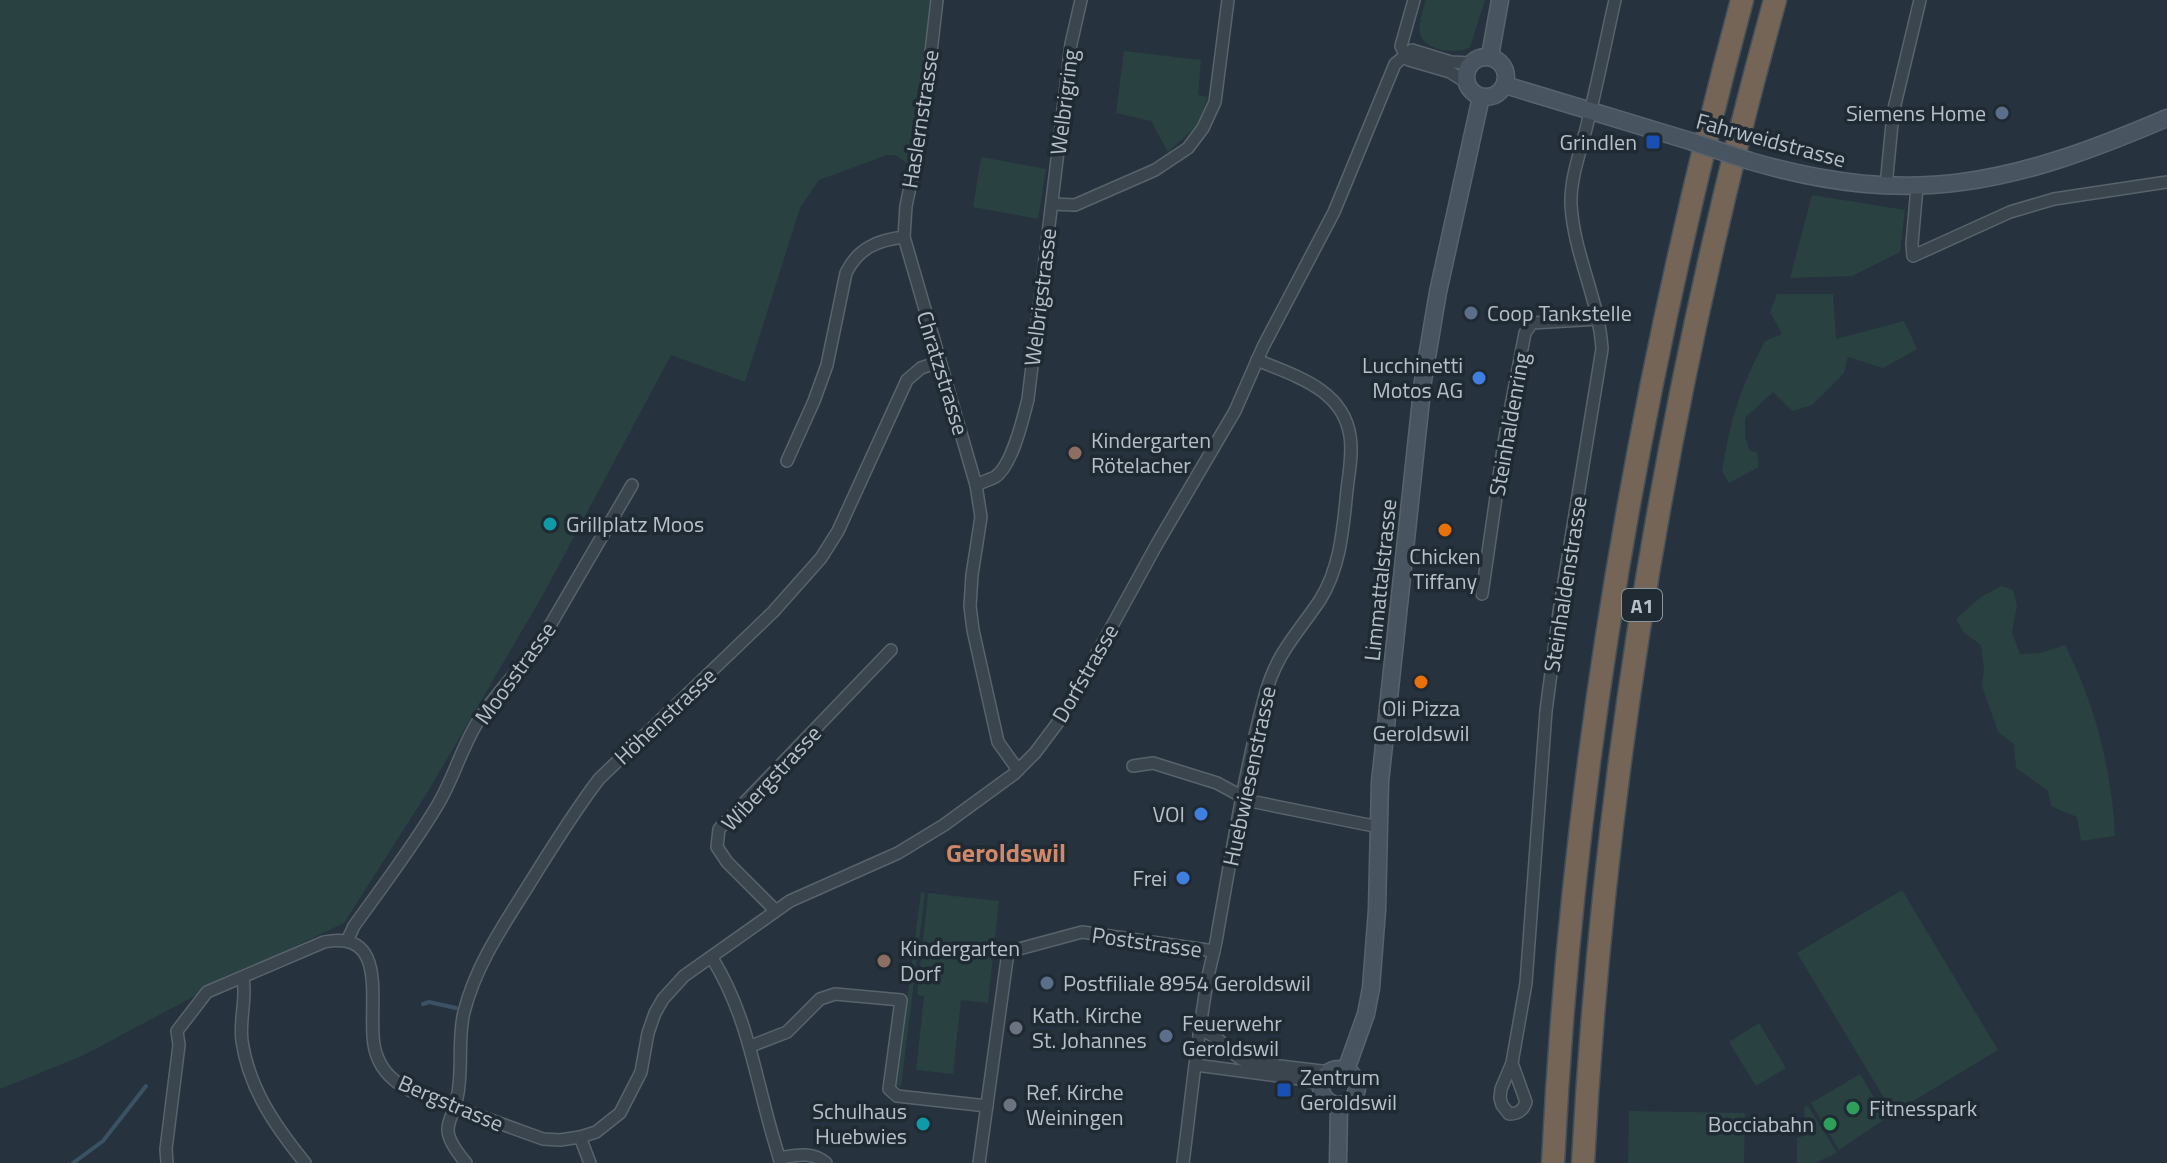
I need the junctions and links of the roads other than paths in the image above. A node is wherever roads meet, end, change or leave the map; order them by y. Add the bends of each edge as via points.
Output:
1 (937, 0) edge
2 (1081, 0) edge
3 (1228, 0) edge
4 (1414, 0) edge
5 (1500, 0) edge
6 (1615, 0) edge
7 (1742, 0) edge
8 (1775, 0) edge
9 (1920, 0) edge
10 (1405, 55) junction
11 (1490, 56) junction
12 (1470, 63) junction
13 (1466, 82) junction
14 (1505, 85) junction
15 (1481, 97) junction
16 (1590, 111) junction
17 (2167, 118) edge
18 (2167, 182) edge
19 (1886, 186) junction
20 (1917, 187) junction
21 (1052, 204) junction
22 (904, 237) junction
23 (1599, 319) junction
24 (1257, 360) junction
25 (939, 362) junction
26 (787, 461) dead end
27 (632, 485) dead end
28 (976, 485) junction
29 (1482, 594) dead end
30 (891, 650) dead end
31 (1133, 766) dead end
32 (1018, 770) junction
33 (1240, 797) junction
34 (1379, 827) junction
35 (775, 910) junction
36 (347, 941) junction
37 (1214, 951) junction
38 (712, 958) junction
39 (243, 978) junction
40 (1201, 1031) junction
41 (751, 1046) junction
42 (1512, 1063) dead end
43 (1196, 1065) junction
44 (1332, 1076) junction
45 (1339, 1105) junction
46 (987, 1106) junction
47 (453, 1108) junction
48 (580, 1137) junction
49 (1584, 1156) edge
50 (780, 1161) edge
51 (167, 1163) edge
52 (305, 1163) edge
53 (466, 1163) edge
54 (590, 1163) edge
55 (826, 1163) edge
56 (979, 1163) edge
57 (1183, 1163) edge
58 (1338, 1163) edge
59 (1553, 1163) edge

1 - 22 street, Haslernstrasse
2 - 21 street, Welbrigring
3 - 21 street, Welbrigstrasse via 1215,102 1188,148 1155,170 1075,205
4 - 10 street via 1401,46
5 - 11 main road
6 - 16 street, Steinhaldenstrasse
7 - 59 highway, A1 via 1665,317 1617,566 1581,817
8 - 49 highway, A1 via 1710,262 1647,570 1610,837
9 - 19 street via 1893,113
10 - 12 street via 1412,50
10 - 13 street
10 - 24 street, Dorfstrasse via 1395,64 1331,218
11 - 12 main road
11 - 14 main road via 1504,66
12 - 13 main road
13 - 15 main road
14 - 15 main road via 1496,95
14 - 16 main road, Fahrweidstrasse
15 - 34 main road, Limmattalstrasse via 1423,381
16 - 19 main road, Fahrweidstrasse, bridge via 1750,161 1826,180
16 - 23 street, Steinhaldenstrasse via 1571,200 1575,240
17 - 20 main road, Fahrweidstrasse via 2042,166 1984,180
18 - 20 street via 2054,199 2010,212 1913,256
19 - 20 main road, Fahrweidstrasse
21 - 28 street, Welbrigstrasse via 1022,423 997,476
22 - 25 street, Chratzstrasse
22 - 26 street via 870,245 851,262 827,365
23 - 29 street, Steinhaldenring via 1532,323 1525,333
23 - 42 street, Steinhaldenstrasse via 1601,363 1552,660 1526,983
24 - 32 street, Dorfstrasse via 1235,411 1062,717
24 - 33 street, Huebwiesenstrasse via 1335,400 1345,417 1351,458 1334,572 1271,674
25 - 28 street, Chratzstrasse
25 - 47 street, Höhenstrasse via 907,380 821,558 773,612 619,758 576,809 478,971 461,1026
27 - 36 street, Moosstrasse via 541,641 475,725 439,802
28 - 32 street, Chratzstrasse via 981,517 972,575 973,630 998,742
30 - 35 street, Wibergstrasse via 719,829 717,847 727,862
31 - 33 street via 1153,763 1217,783
32 - 35 street, Dorfstrasse via 898,853
33 - 34 street
33 - 37 street, Huebwiesenstrasse
34 - 44 main road, Limmattalstrasse via 1371,988 1366,1014
35 - 38 street, Dorfstrasse
36 - 39 street via 324,942
36 - 47 street, Bergstrasse via 371,965 373,1037 383,1069 411,1091
37 - 40 street, Huebwiesenstrasse
37 - 46 street, Poststrasse via 1082,932 1008,952
38 - 41 street
38 - 48 street, Bergstrasse via 684,976 663,999 648,1033 641,1072 620,1113
39 - 51 street via 207,992 177,1031
39 - 52 street via 242,1042 260,1097
40 - 43 street, Huebwiesenstrasse
40 - 44 street via 1247,1062
41 - 46 street via 787,1032 820,999 835,994 901,1000 889,1089 897,1096
41 - 50 street
43 - 44 street via 1300,1079
43 - 57 street, Huebwiesenstrasse
44 - 45 main road via 1328,1101
44 - 45 main road via 1354,1077 1356,1093
45 - 58 main road
46 - 56 street, Poststrasse
47 - 48 street, Bergstrasse via 531,1136
47 - 53 street, Höhenstrasse via 447,1135
48 - 54 street
50 - 55 street via 799,1154 818,1156

